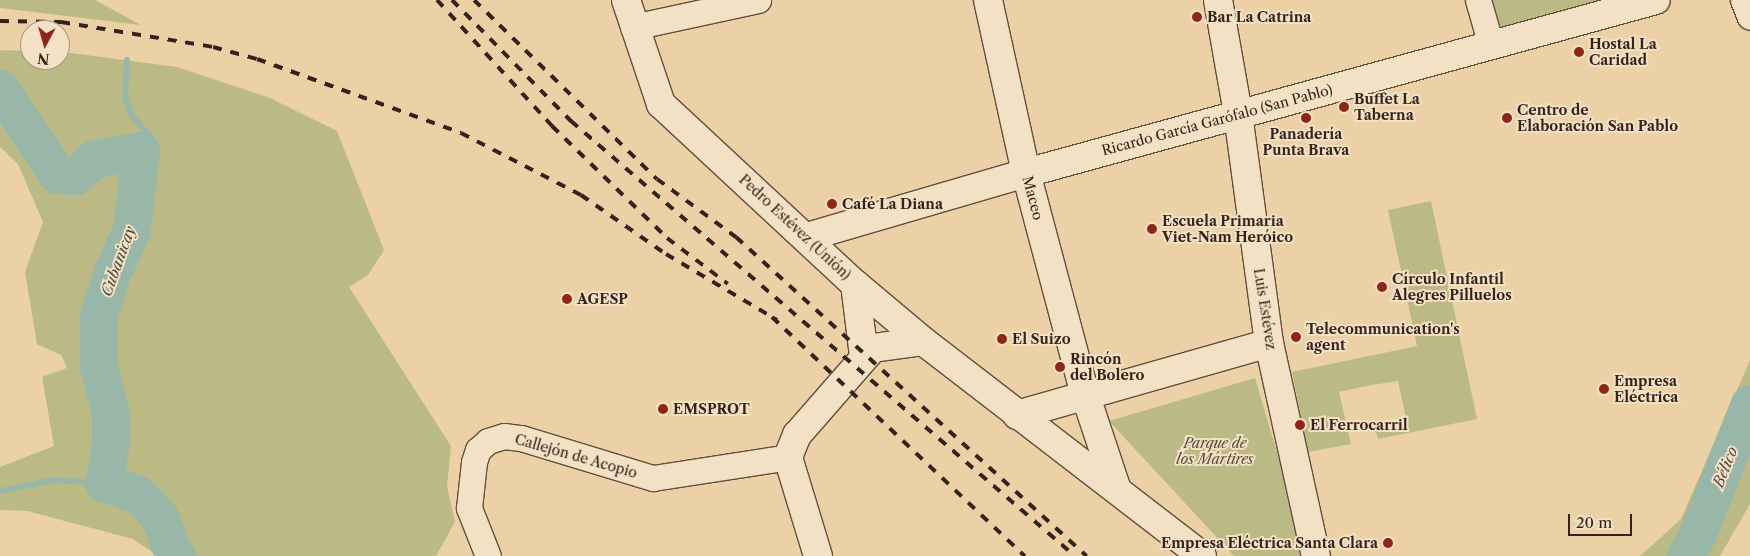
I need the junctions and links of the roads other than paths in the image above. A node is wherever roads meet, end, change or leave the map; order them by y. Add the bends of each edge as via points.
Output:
1 (626, 0) edge
2 (758, 0) edge
3 (988, 0) edge
4 (1218, 0) edge
5 (1478, 0) edge
6 (1656, 0) edge
7 (1743, 0) edge
8 (1750, 17) edge
9 (633, 27) junction
10 (1491, 45) junction
11 (1238, 114) junction
12 (1026, 173) junction
13 (807, 237) junction
14 (856, 284) junction
15 (923, 341) junction
16 (1269, 343) junction
17 (864, 356) junction
18 (1085, 394) junction
19 (1017, 415) junction
20 (788, 457) junction
21 (1116, 487) junction
22 (488, 556) edge
23 (818, 556) edge
24 (1202, 556) edge
25 (1316, 556) edge

1 - 9 main road, Pedro Estévez (Unión)
2 - 9 street
3 - 12 main road, Maceo
4 - 11 main road, Luis Estévez
5 - 10 street
6 - 10 main road, Ricardo García Garófalo (San Pablo)
7 - 8 street
9 - 13 main road, Pedro Estévez (Unión) via 661,104
10 - 11 main road, Ricardo García Garófalo (San Pablo)
11 - 12 main road, Ricardo García Garófalo (San Pablo)
11 - 16 main road, Luis Estévez
12 - 13 main road, Ricardo García Garófalo (San Pablo)
12 - 18 main road, Maceo
13 - 14 main road, Pedro Estévez (Unión)
14 - 15 main road, Pedro Estévez (Unión)
14 - 17 main road
15 - 17 main road via 873,348
15 - 19 main road, Pedro Estévez (Unión)
16 - 18 main road
16 - 25 main road, Luis Estévez
17 - 20 main road via 797,435
18 - 19 main road
18 - 21 main road
19 - 21 main road
20 - 22 street, Callejón de Acopio via 652,478 522,438 504,436 488,441 478,450 474,462 469,508
20 - 23 main road
21 - 24 main road

